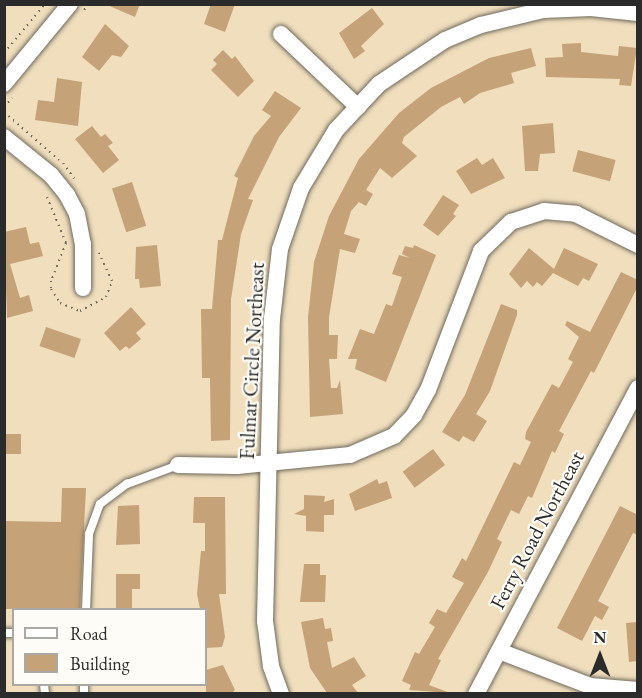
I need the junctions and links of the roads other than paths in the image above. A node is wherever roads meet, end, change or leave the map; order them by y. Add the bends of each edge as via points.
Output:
1 (70, 4) edge
2 (638, 13) edge
3 (281, 34) dead end
4 (4, 84) edge
5 (358, 106) junction
6 (4, 137) edge
7 (638, 245) edge
8 (83, 288) dead end
9 (638, 388) edge
10 (269, 463) junction
11 (178, 465) joint
12 (86, 608) edge
13 (499, 651) junction
14 (588, 690) edge
15 (638, 690) edge
16 (281, 693) edge
17 (476, 693) edge

1 - 4 street
2 - 5 street, Fulmar Circle Northeast via 562,8 481,25 411,59
3 - 5 street
5 - 10 street, Fulmar Circle Northeast via 315,162 301,188 280,249 272,319
6 - 8 street via 51,175 77,214 83,243
7 - 10 street via 576,214 544,211 511,222 481,251 428,390 405,425 380,445 350,455
9 - 13 street, Ferry Road Northeast
10 - 11 street
10 - 16 street, Fulmar Circle Northeast via 265,621 271,666
11 - 12 lane via 127,484 100,504 89,534
13 - 14 street
13 - 17 street, Ferry Road Northeast
14 - 15 street

